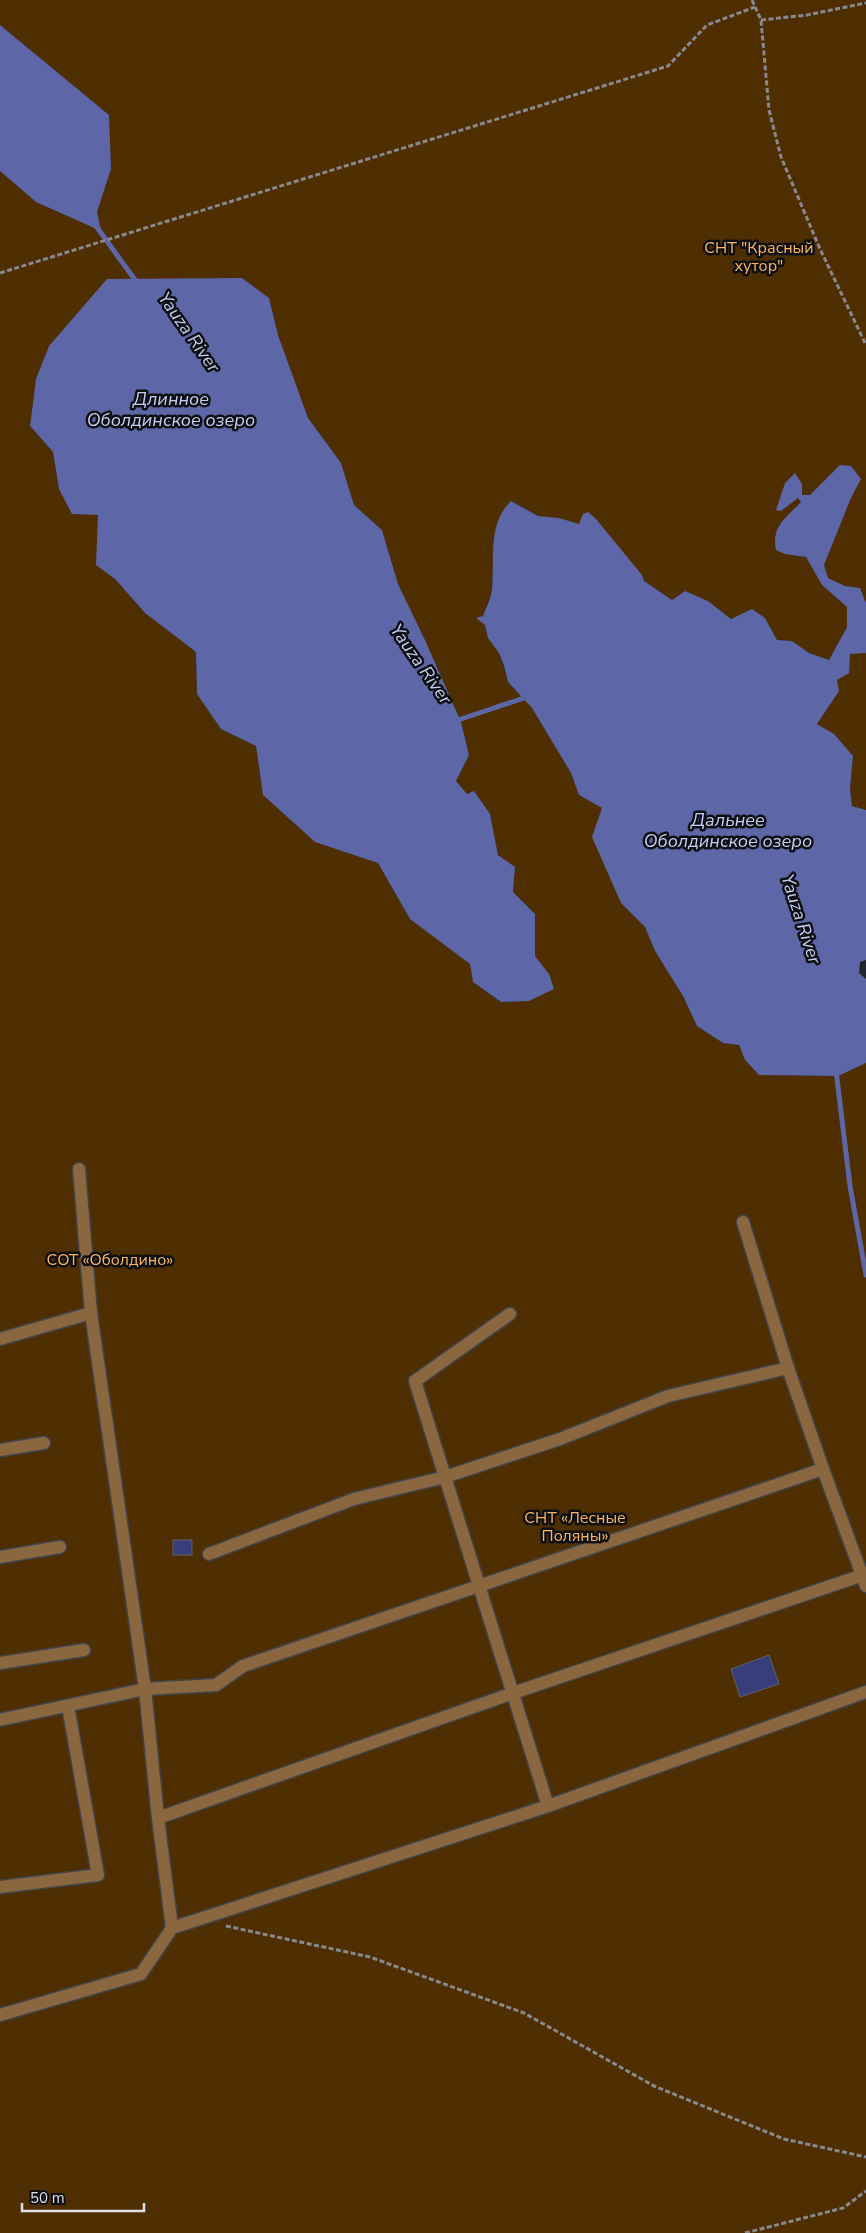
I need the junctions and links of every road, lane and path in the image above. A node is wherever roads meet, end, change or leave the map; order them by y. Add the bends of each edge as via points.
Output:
1 (752, 0) edge
2 (866, 2) edge
3 (755, 7) junction
4 (761, 20) junction
5 (0, 273) edge
6 (866, 345) edge
7 (79, 1169) dead end
8 (743, 1222) dead end
9 (91, 1313) junction
10 (510, 1314) dead end
11 (0, 1339) edge
12 (788, 1368) junction
13 (44, 1443) dead end
14 (0, 1450) edge
15 (823, 1469) junction
16 (445, 1478) junction
17 (60, 1547) dead end
18 (209, 1554) dead end
19 (0, 1556) edge
20 (864, 1580) edge
21 (478, 1585) junction
22 (84, 1650) dead end
23 (0, 1664) edge
24 (145, 1689) junction
25 (513, 1692) junction
26 (866, 1692) edge
27 (68, 1706) junction
28 (0, 1720) edge
29 (548, 1806) junction
30 (158, 1818) junction
31 (0, 1887) edge
32 (198, 1920) junction
33 (172, 1928) junction
34 (0, 2015) edge
35 (866, 2157) edge
36 (866, 2191) edge
37 (745, 2233) edge

1 - 3 path
2 - 4 path via 808,15
3 - 4 path
3 - 5 path via 707,25 668,66
4 - 6 path via 769,110 781,158 820,250
7 - 9 lane
8 - 12 lane
9 - 11 lane
9 - 24 lane
10 - 16 lane via 415,1382
12 - 15 lane
12 - 16 lane via 668,1396 560,1439
13 - 14 lane
15 - 20 lane
15 - 21 lane
16 - 18 lane via 354,1499
16 - 21 lane
17 - 19 lane
20 - 25 lane
21 - 24 lane via 243,1666 216,1685
21 - 25 lane
22 - 23 lane
24 - 27 lane
24 - 30 lane
25 - 29 lane
25 - 30 lane
26 - 29 lane
27 - 28 lane
27 - 31 lane via 98,1875
29 - 32 lane
30 - 33 lane
32 - 33 lane
32 - 35 path via 370,1957 524,2013 654,2086 784,2139
33 - 34 lane via 141,1974
36 - 37 path via 843,2208

